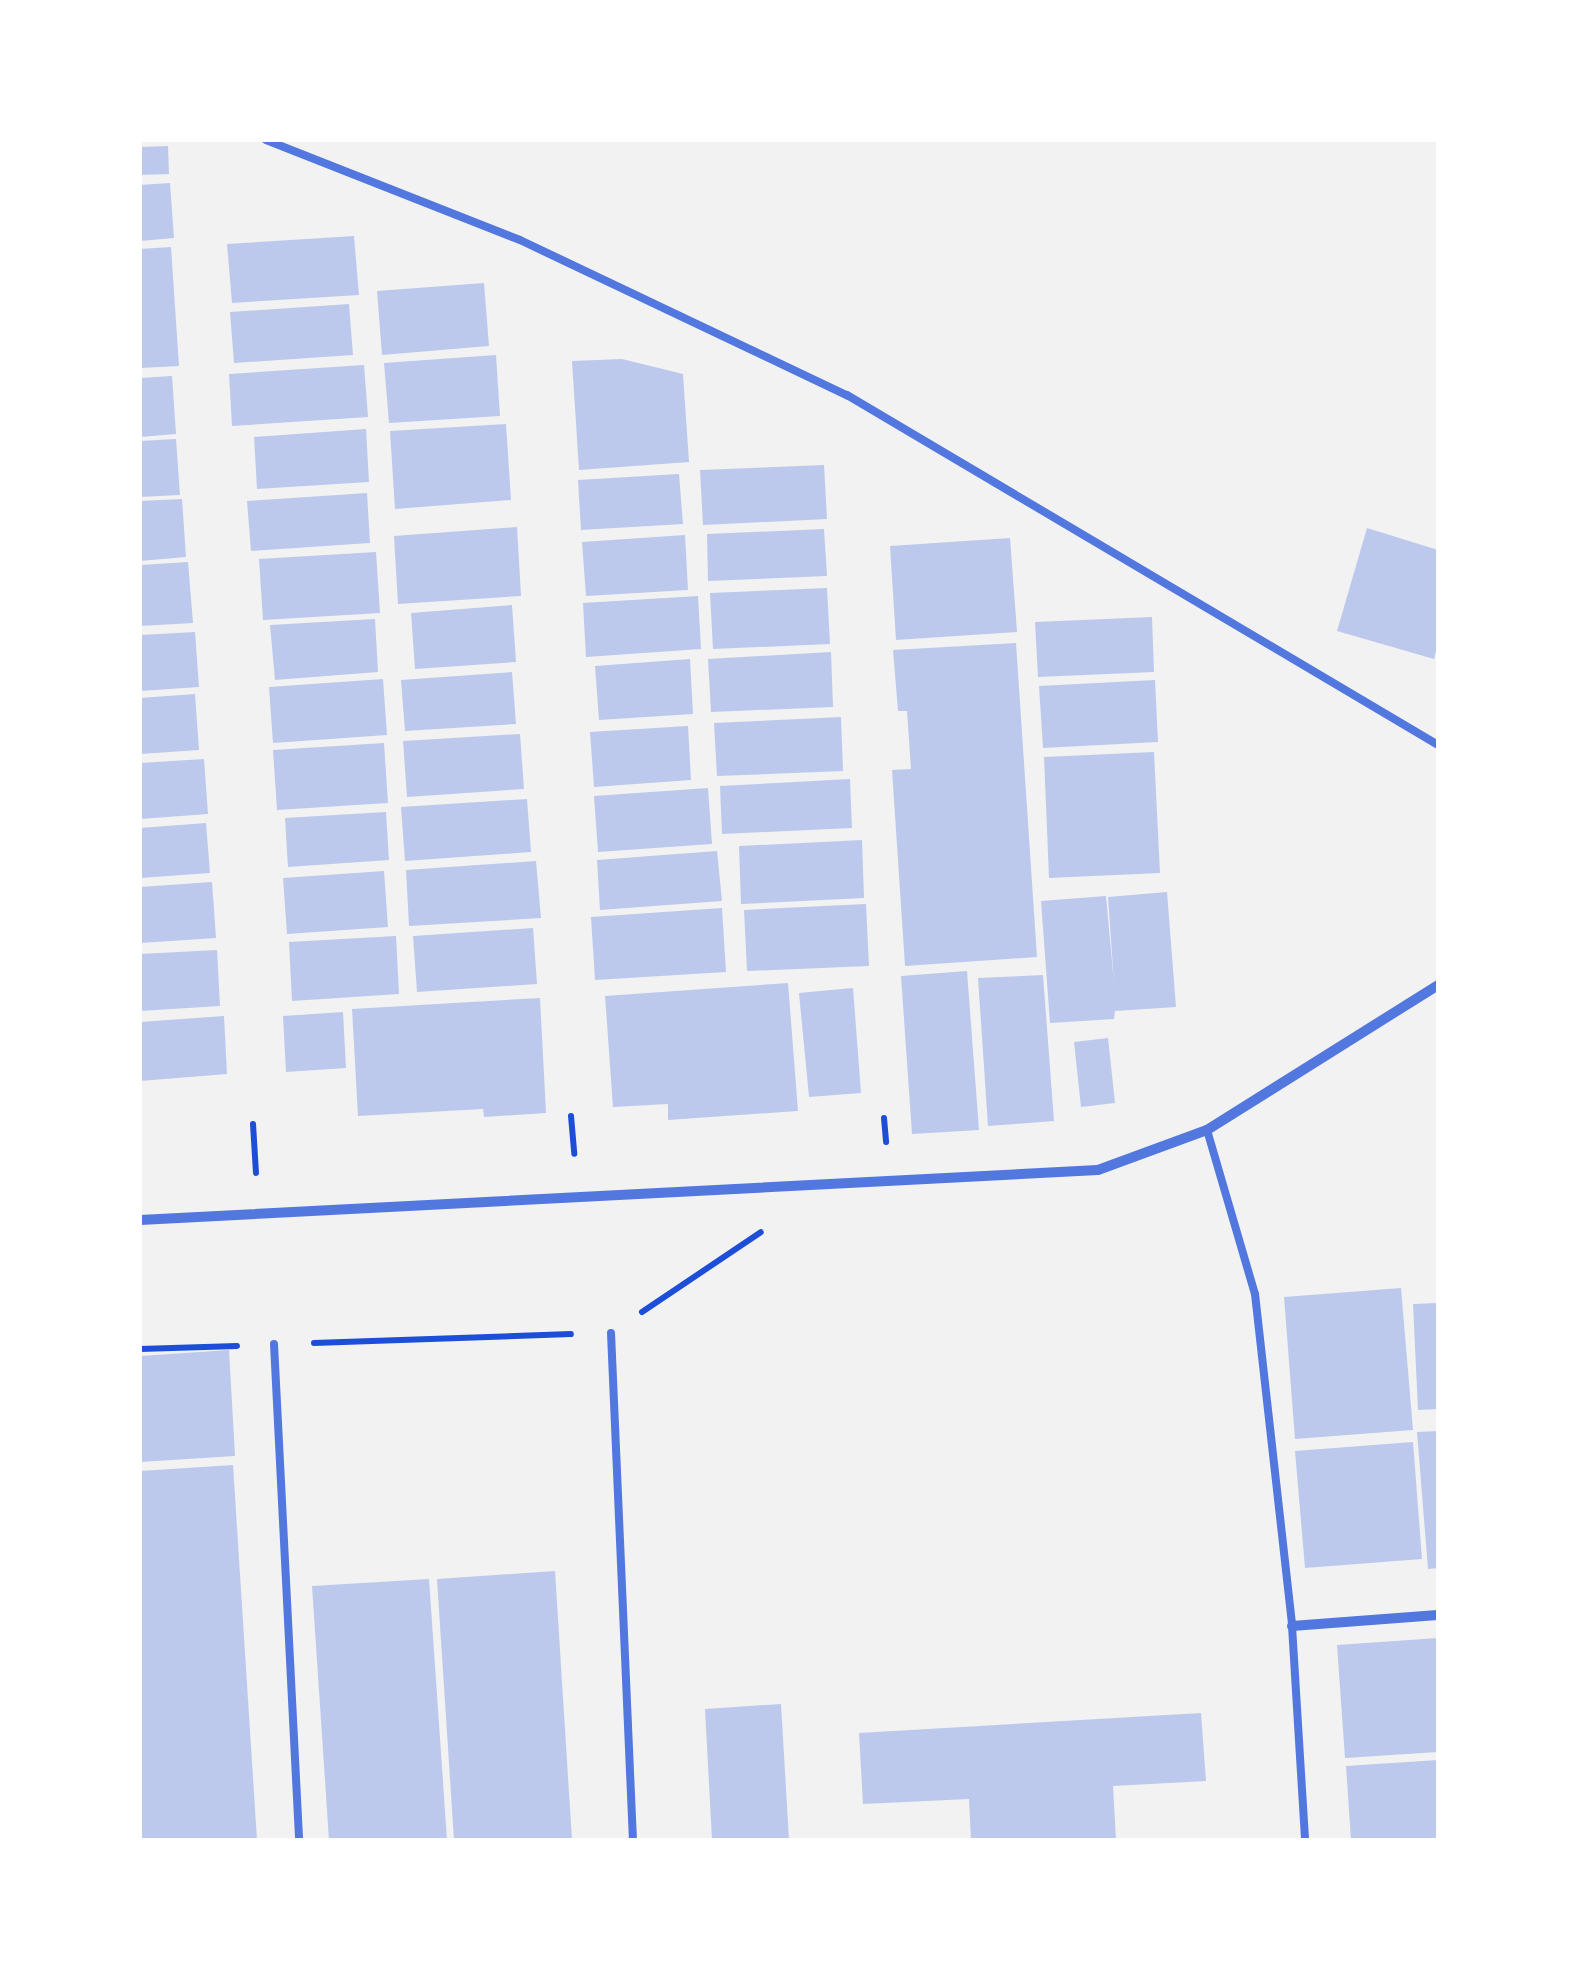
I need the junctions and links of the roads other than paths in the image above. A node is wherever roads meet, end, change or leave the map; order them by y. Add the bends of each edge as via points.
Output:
1 (266, 140) edge
2 (1438, 745) edge
3 (1438, 984) edge
4 (1208, 1130) junction
5 (140, 1220) edge
6 (612, 1333) road end
7 (274, 1344) road end
8 (1438, 1615) edge
9 (1292, 1626) junction
10 (300, 1840) edge
11 (633, 1840) edge
12 (1305, 1840) edge

1 - 2 lane via 520,240 847,396
3 - 4 street
4 - 5 street via 1098,1170
4 - 9 lane via 1255,1294
6 - 11 lane
7 - 10 lane
8 - 9 street
9 - 12 lane

